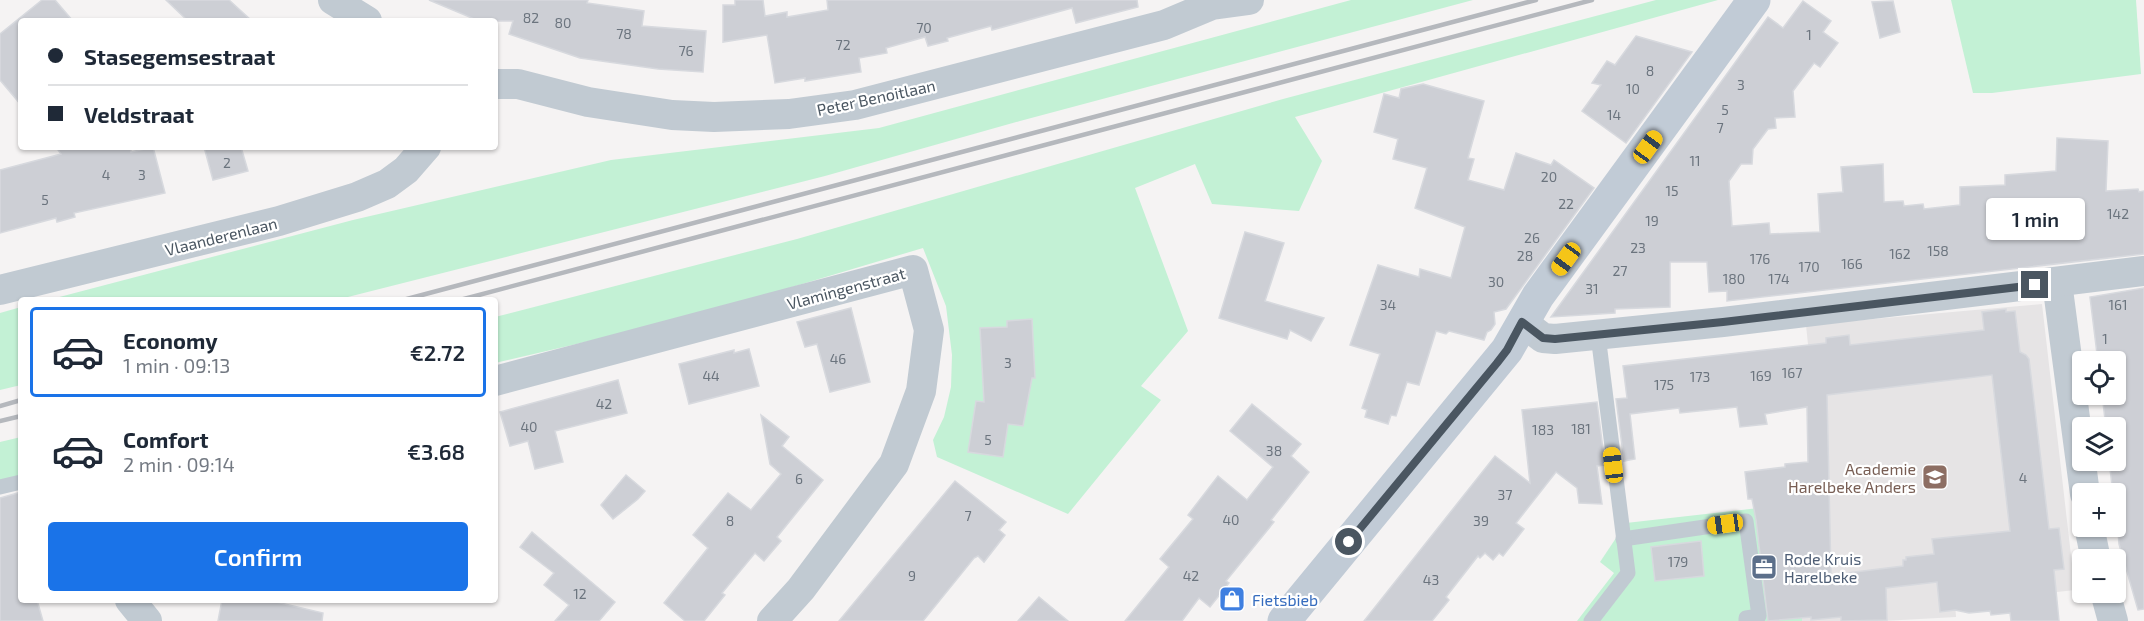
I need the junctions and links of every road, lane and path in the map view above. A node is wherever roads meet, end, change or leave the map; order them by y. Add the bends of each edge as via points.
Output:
1 (333, 0) edge
2 (1249, 0) edge
3 (1754, 0) edge
4 (1212, 2) edge
5 (362, 18) edge
6 (498, 84) edge
7 (423, 150) edge
8 (2144, 271) edge
9 (2057, 282) junction
10 (0, 290) edge
11 (1522, 322) junction
12 (1598, 335) junction
13 (498, 380) edge
14 (18, 483) edge
15 (2084, 483) edge
16 (0, 487) edge
17 (1623, 539) junction
18 (132, 603) edge
19 (2108, 603) edge
20 (147, 621) edge
21 (772, 621) edge
22 (1284, 621) edge
23 (1591, 621) edge
24 (1746, 621) edge
25 (2114, 621) edge

1 - 5 street
2 - 4 street, Peter Benoitlaan
3 - 11 street
4 - 6 street, Peter Benoitlaan via 1164,25 977,75 855,105 789,114 672,115 588,102 518,84
7 - 10 street, Vlaanderenlaan via 387,184 357,197 279,221
8 - 9 street
9 - 12 street
9 - 15 street
11 - 12 street via 1543,338
11 - 22 street via 1497,363
12 - 17 lane
13 - 21 street, Vlamingenstraat via 913,270 929,330 921,391 894,464 801,589
14 - 16 lane
17 - 23 lane via 1628,573
17 - 24 lane via 1746,521 1759,615
18 - 20 street
19 - 25 street

